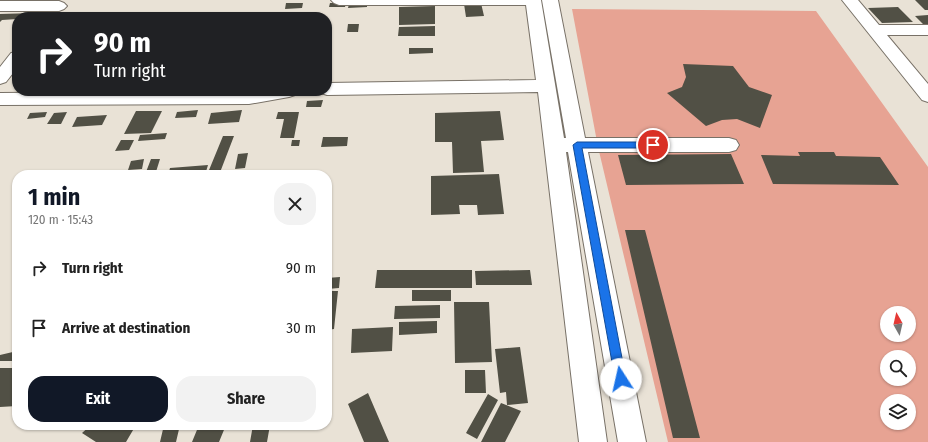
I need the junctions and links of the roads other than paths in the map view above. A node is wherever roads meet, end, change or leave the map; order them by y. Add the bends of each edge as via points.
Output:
1 (339, 0) edge
2 (533, 0) edge
3 (550, 0) edge
4 (850, 0) edge
5 (0, 6) edge
6 (58, 8) edge
7 (876, 30) junction
8 (928, 30) edge
9 (12, 64) edge
10 (0, 78) edge
11 (546, 86) junction
12 (332, 89) edge
13 (260, 96) edge
14 (928, 96) edge
15 (0, 99) edge
16 (555, 145) junction
17 (577, 145) junction
18 (729, 145) dead end
19 (592, 442) edge
20 (632, 442) edge

1 - 2 street
2 - 11 street
3 - 17 street
4 - 7 street
5 - 6 street
7 - 8 street
7 - 14 street
9 - 10 street
11 - 12 street
11 - 16 street
13 - 15 street
16 - 17 street
16 - 19 street
17 - 18 street
17 - 20 street

